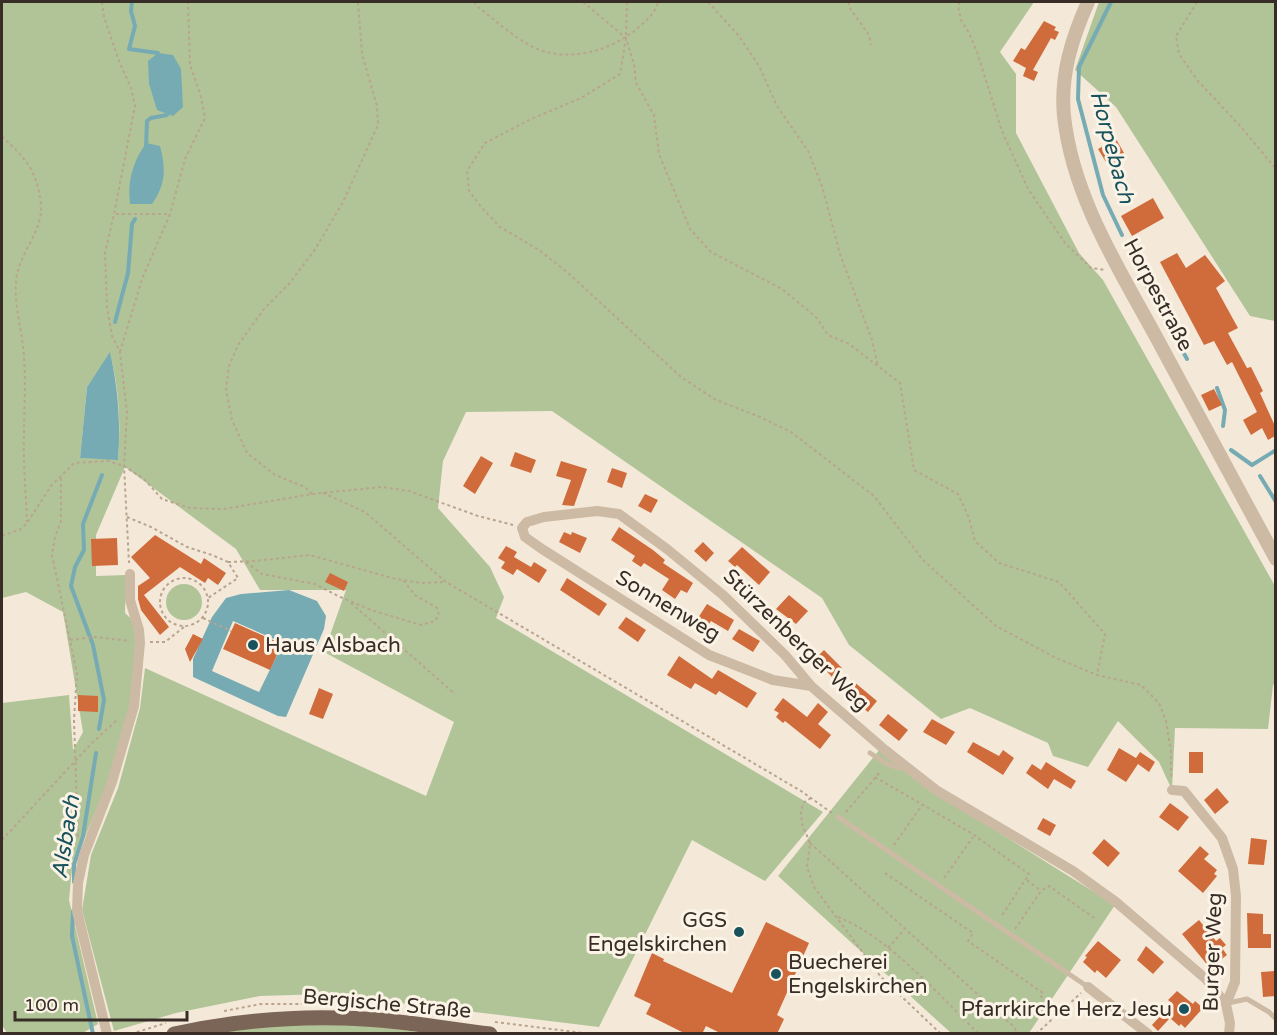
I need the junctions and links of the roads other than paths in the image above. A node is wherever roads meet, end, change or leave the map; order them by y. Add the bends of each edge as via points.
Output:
1 (1088, 2) edge
2 (522, 528) joint
3 (1275, 559) edge
4 (130, 574) road end
5 (811, 687) junction
6 (870, 753) dead end
7 (910, 770) junction
8 (1172, 790) road end
9 (840, 818) road end
10 (1088, 987) joint
11 (1226, 1004) junction
12 (1275, 1019) edge
13 (107, 1034) edge
14 (174, 1034) edge
15 (489, 1034) edge
16 (1149, 1034) edge
17 (1229, 1034) edge

1 - 3 street, Horpestraße via 1075,32 1064,83 1064,115 1078,182 1119,269
2 - 5 street, Sonnenweg via 525,537 542,549 709,655 773,680
2 - 5 street, Stürzenberger Weg via 527,522 544,517 597,511 619,514 723,595 785,655
4 - 13 street via 130,600 140,643 134,706 78,884 77,911
5 - 7 street, Stürzenberger Weg
6 - 7 lane via 889,765
7 - 11 street, Stürzenberger Weg via 1116,902 1206,979
8 - 11 street, Burger Weg via 1184,792 1222,838 1233,869 1235,982
9 - 10 lane
10 - 16 street
11 - 12 lane via 1247,999
11 - 17 street, Burger Weg
14 - 15 main road, Bergische Straße via 292,1017 345,1018

